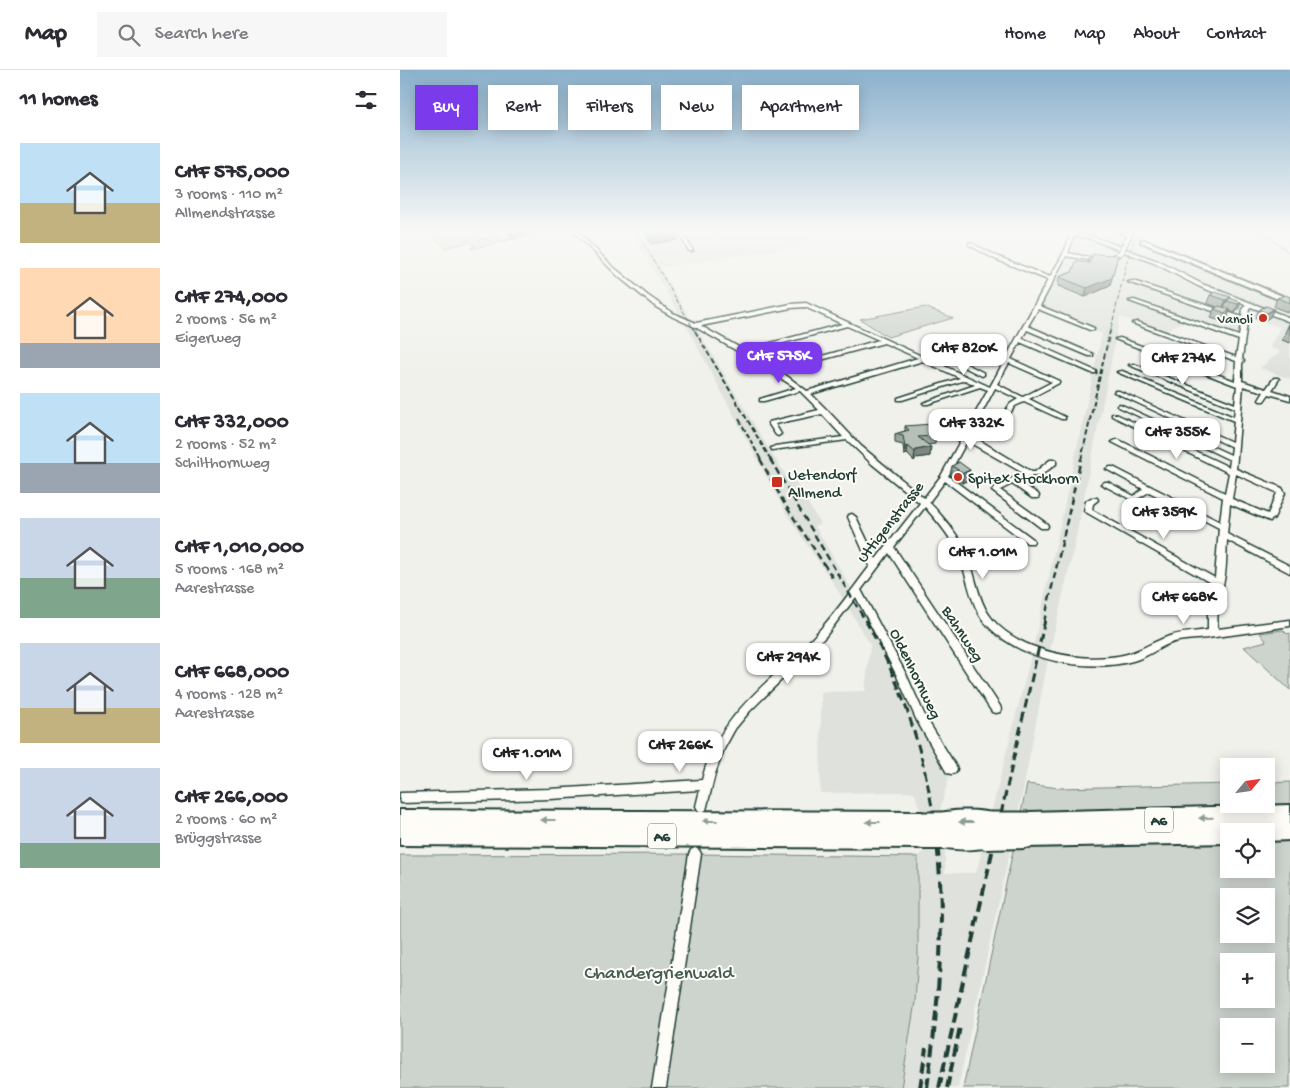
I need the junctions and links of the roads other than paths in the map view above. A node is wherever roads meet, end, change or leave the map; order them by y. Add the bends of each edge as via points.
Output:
1 (1050, 279) edge
2 (624, 280) edge
3 (1034, 280) edge
4 (1188, 280) edge
5 (1236, 280) edge
6 (1131, 282) dead end
7 (1047, 285) junction
8 (1132, 301) dead end
9 (1290, 302) edge
10 (1250, 304) junction
11 (1036, 306) junction
12 (1245, 320) junction
13 (1290, 320) edge
14 (1135, 323) dead end
15 (848, 324) junction
16 (696, 326) junction
17 (1025, 327) junction
18 (1092, 329) dead end
19 (1018, 339) junction
20 (1118, 339) dead end
21 (1242, 339) junction
22 (883, 340) junction
23 (742, 352) junction
24 (1091, 355) dead end
25 (922, 358) junction
26 (954, 360) junction
27 (1004, 360) junction
28 (1240, 361) junction
29 (1132, 365) dead end
30 (938, 366) junction
31 (774, 371) junction
32 (1094, 372) dead end
33 (1120, 372) dead end
34 (982, 374) dead end
35 (965, 378) junction
36 (1276, 379) dead end
37 (1239, 384) junction
38 (980, 385) junction
39 (993, 387) junction
40 (804, 391) junction
41 (1268, 391) junction
42 (1116, 392) dead end
43 (1290, 398) edge
44 (900, 399) dead end
45 (1025, 399) junction
46 (762, 400) dead end
47 (1262, 400) dead end
48 (926, 403) dead end
49 (1120, 406) dead end
50 (1238, 407) junction
51 (825, 411) junction
52 (1114, 415) dead end
53 (1004, 418) dead end
54 (1063, 418) dead end
55 (1236, 420) junction
56 (778, 434) dead end
57 (848, 438) junction
58 (966, 438) junction
59 (1116, 442) dead end
60 (1234, 445) junction
61 (775, 448) dead end
62 (1233, 459) junction
63 (1053, 462) dead end
64 (1110, 469) dead end
65 (1232, 471) junction
66 (1028, 473) junction
67 (944, 477) junction
68 (1013, 481) junction
69 (1105, 484) dead end
70 (1148, 489) junction
71 (1035, 496) dead end
72 (1228, 499) junction
73 (1094, 500) dead end
74 (925, 504) junction
75 (852, 517) dead end
76 (1044, 526) dead end
77 (1223, 531) junction
78 (1030, 541) dead end
79 (890, 548) junction
80 (875, 567) junction
81 (1290, 570) edge
82 (1219, 584) junction
83 (857, 590) junction
84 (1290, 623) edge
85 (1214, 634) junction
86 (996, 710) dead end
87 (951, 769) dead end
88 (706, 785) junction
89 (400, 798) edge
90 (702, 806) dead end
91 (1290, 815) edge
92 (400, 820) edge
93 (932, 829) junction
94 (1026, 829) junction
95 (1275, 830) edge
96 (1290, 830) edge
97 (1220, 832) edge
98 (400, 834) edge
99 (695, 854) dead end
100 (659, 1088) edge

1 - 7 street, Uttigenstrasse
2 - 16 street via 672,315
3 - 7 street
4 - 10 street
5 - 9 main road
6 - 12 street
7 - 11 street, Uttigenstrasse
8 - 21 street
10 - 12 street via 1246,308
10 - 13 street
11 - 17 street, Uttigenstrasse
11 - 18 street
12 - 21 street
14 - 28 street
15 - 16 street via 810,307 796,305
15 - 22 street
15 - 23 street
16 - 23 street
17 - 19 street, Uttigenstrasse
17 - 24 street
19 - 27 street, Uttigenstrasse
19 - 32 street
20 - 37 street
21 - 28 street
22 - 25 street
22 - 31 street
23 - 31 street
25 - 30 street
25 - 40 street
26 - 27 street via 980,351
26 - 30 street
26 - 34 street
27 - 39 street, Uttigenstrasse
27 - 45 street via 1057,382
28 - 37 street
29 - 50 street
30 - 35 street
31 - 40 street
33 - 55 street
35 - 38 street
35 - 44 street
36 - 41 street
37 - 41 street
37 - 50 street
38 - 39 street
38 - 48 street
39 - 45 street
39 - 58 street, Uttigenstrasse
40 - 46 street
40 - 51 street
41 - 43 street
41 - 47 street
42 - 60 street
45 - 53 street via 1011,406
45 - 54 street
49 - 62 street
50 - 55 street
51 - 56 street via 771,422
51 - 57 street
52 - 65 street
55 - 60 street
57 - 61 street
57 - 74 street
58 - 66 street
58 - 67 street, Uttigenstrasse
59 - 72 street
60 - 62 street
62 - 65 street
63 - 66 street via 1037,474
64 - 70 street
65 - 72 street
65 - 72 street via 1281,493 1270,518
66 - 68 street
67 - 74 street, Uttigenstrasse
67 - 78 street
68 - 71 street
68 - 76 street via 996,491
69 - 70 street via 1134,499
70 - 77 street
72 - 77 street
73 - 82 street via 1089,503 1088,511
74 - 79 street, Uttigenstrasse
74 - 85 street via 961,552 981,611 1001,632 1026,646 1068,660 1110,661 1133,657 1169,640
75 - 80 street
77 - 81 street
77 - 82 street
79 - 80 street, Uttigenstrasse
79 - 86 street, Bahnweg
80 - 83 street, Uttigenstrasse
82 - 85 street via 1212,627
83 - 87 street, Oldenhornweg via 921,718
83 - 88 street, Uttigenstrasse via 816,642 739,715 719,748
84 - 85 street
88 - 89 street
88 - 90 street, Uttigenstrasse
91 -> 94 highway, A6
93 -> 92 highway, A6
93 - 94 highway, A6, bridge
93 - 98 highway, A6
94 - 97 highway, A6
95 - 96 highway
99 - 100 street

